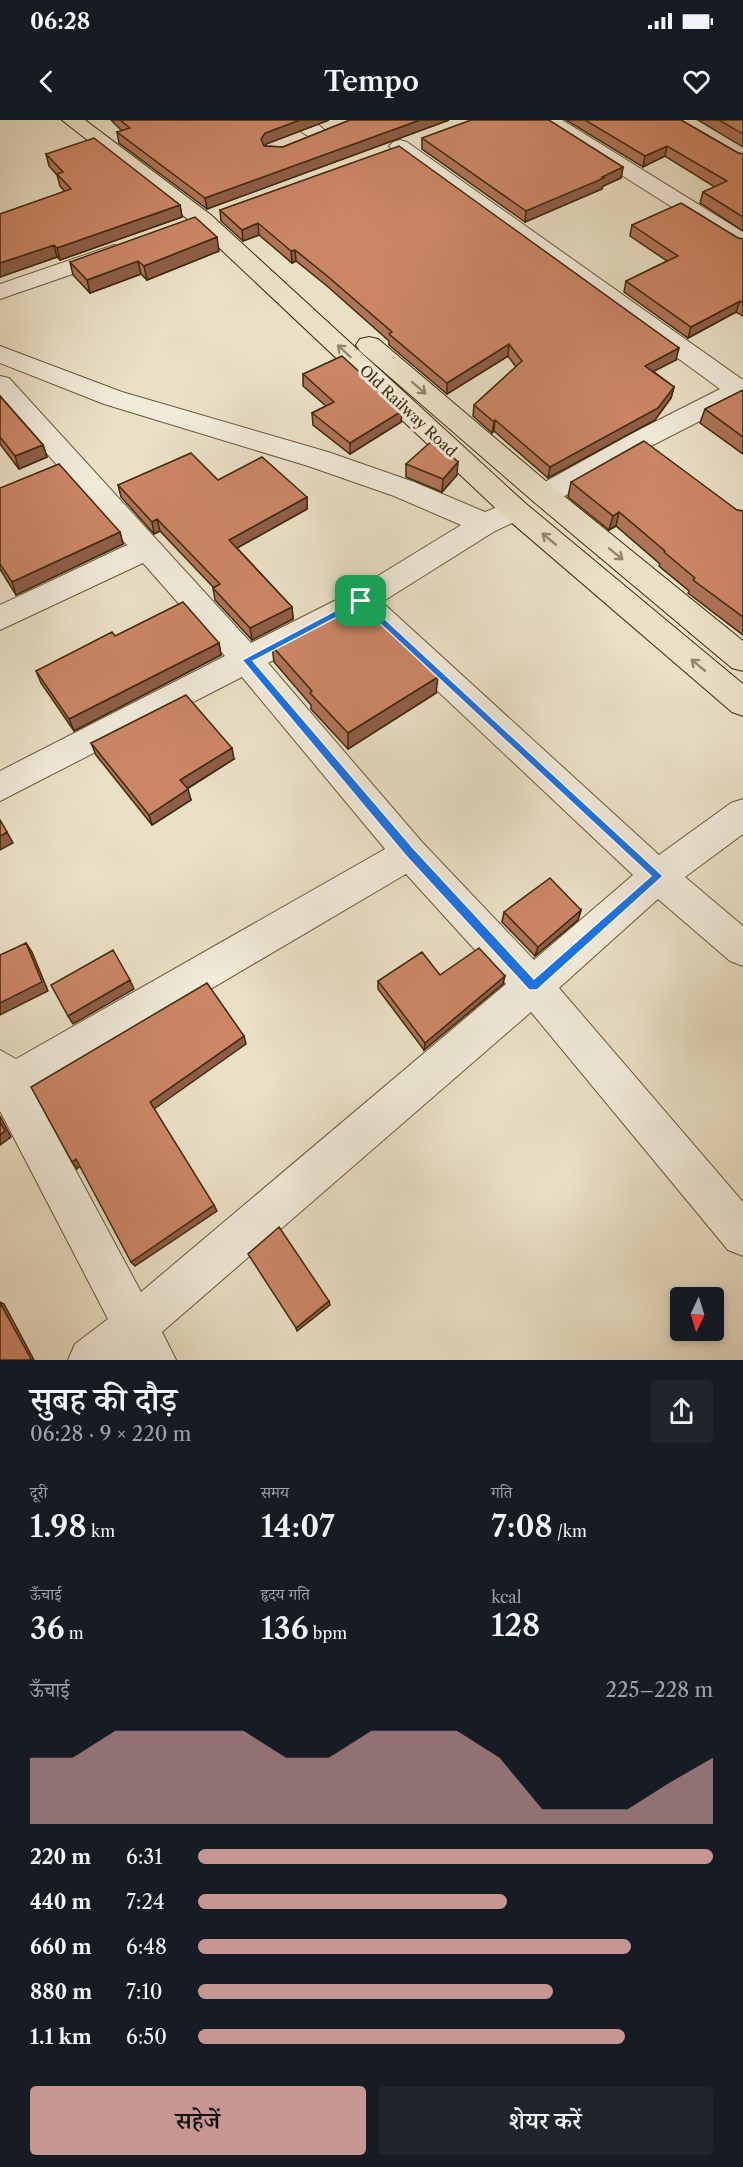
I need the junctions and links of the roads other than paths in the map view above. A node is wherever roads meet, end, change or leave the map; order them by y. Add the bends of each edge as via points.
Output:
1 (72, 120) edge
2 (101, 120) edge
3 (300, 120) edge
4 (548, 120) edge
5 (297, 142) edge
6 (400, 146) edge
7 (207, 219) junction
8 (743, 242) edge
9 (136, 244) edge
10 (0, 292) edge
11 (0, 354) edge
12 (0, 384) edge
13 (741, 389) edge
14 (544, 495) junction
15 (515, 510) junction
16 (485, 524) junction
17 (147, 548) junction
18 (361, 601) junction
19 (0, 618) edge
20 (743, 658) edge
21 (247, 660) junction
22 (743, 703) edge
23 (0, 787) edge
24 (743, 814) edge
25 (410, 853) junction
26 (658, 876) junction
27 (743, 949) edge
28 (533, 986) junction
29 (3, 1081) edge
30 (743, 1235) edge
31 (143, 1343) edge
32 (91, 1360) edge

1 - 7 main road, Old Railway Road
2 - 7 main road, Old Railway Road
3 - 5 street via 328,130
4 - 8 street
6 - 13 street
7 -> 14 main road, Old Railway Road
15 -> 7 main road, Old Railway Road
9 - 10 street
11 - 16 street via 113,398 404,489
12 - 17 street via 54,467
13 - 14 street via 651,447
14 -> 20 main road, Old Railway Road
15 - 16 street
22 -> 15 main road, Old Railway Road
16 - 18 street
17 - 19 street
17 - 21 street
18 - 21 street
18 - 26 street
21 - 23 street
21 - 25 street
24 - 26 street
25 - 28 street
25 - 29 street
26 - 27 street
26 - 28 street
28 - 30 street
28 - 31 street
29 - 31 street
31 - 32 street

